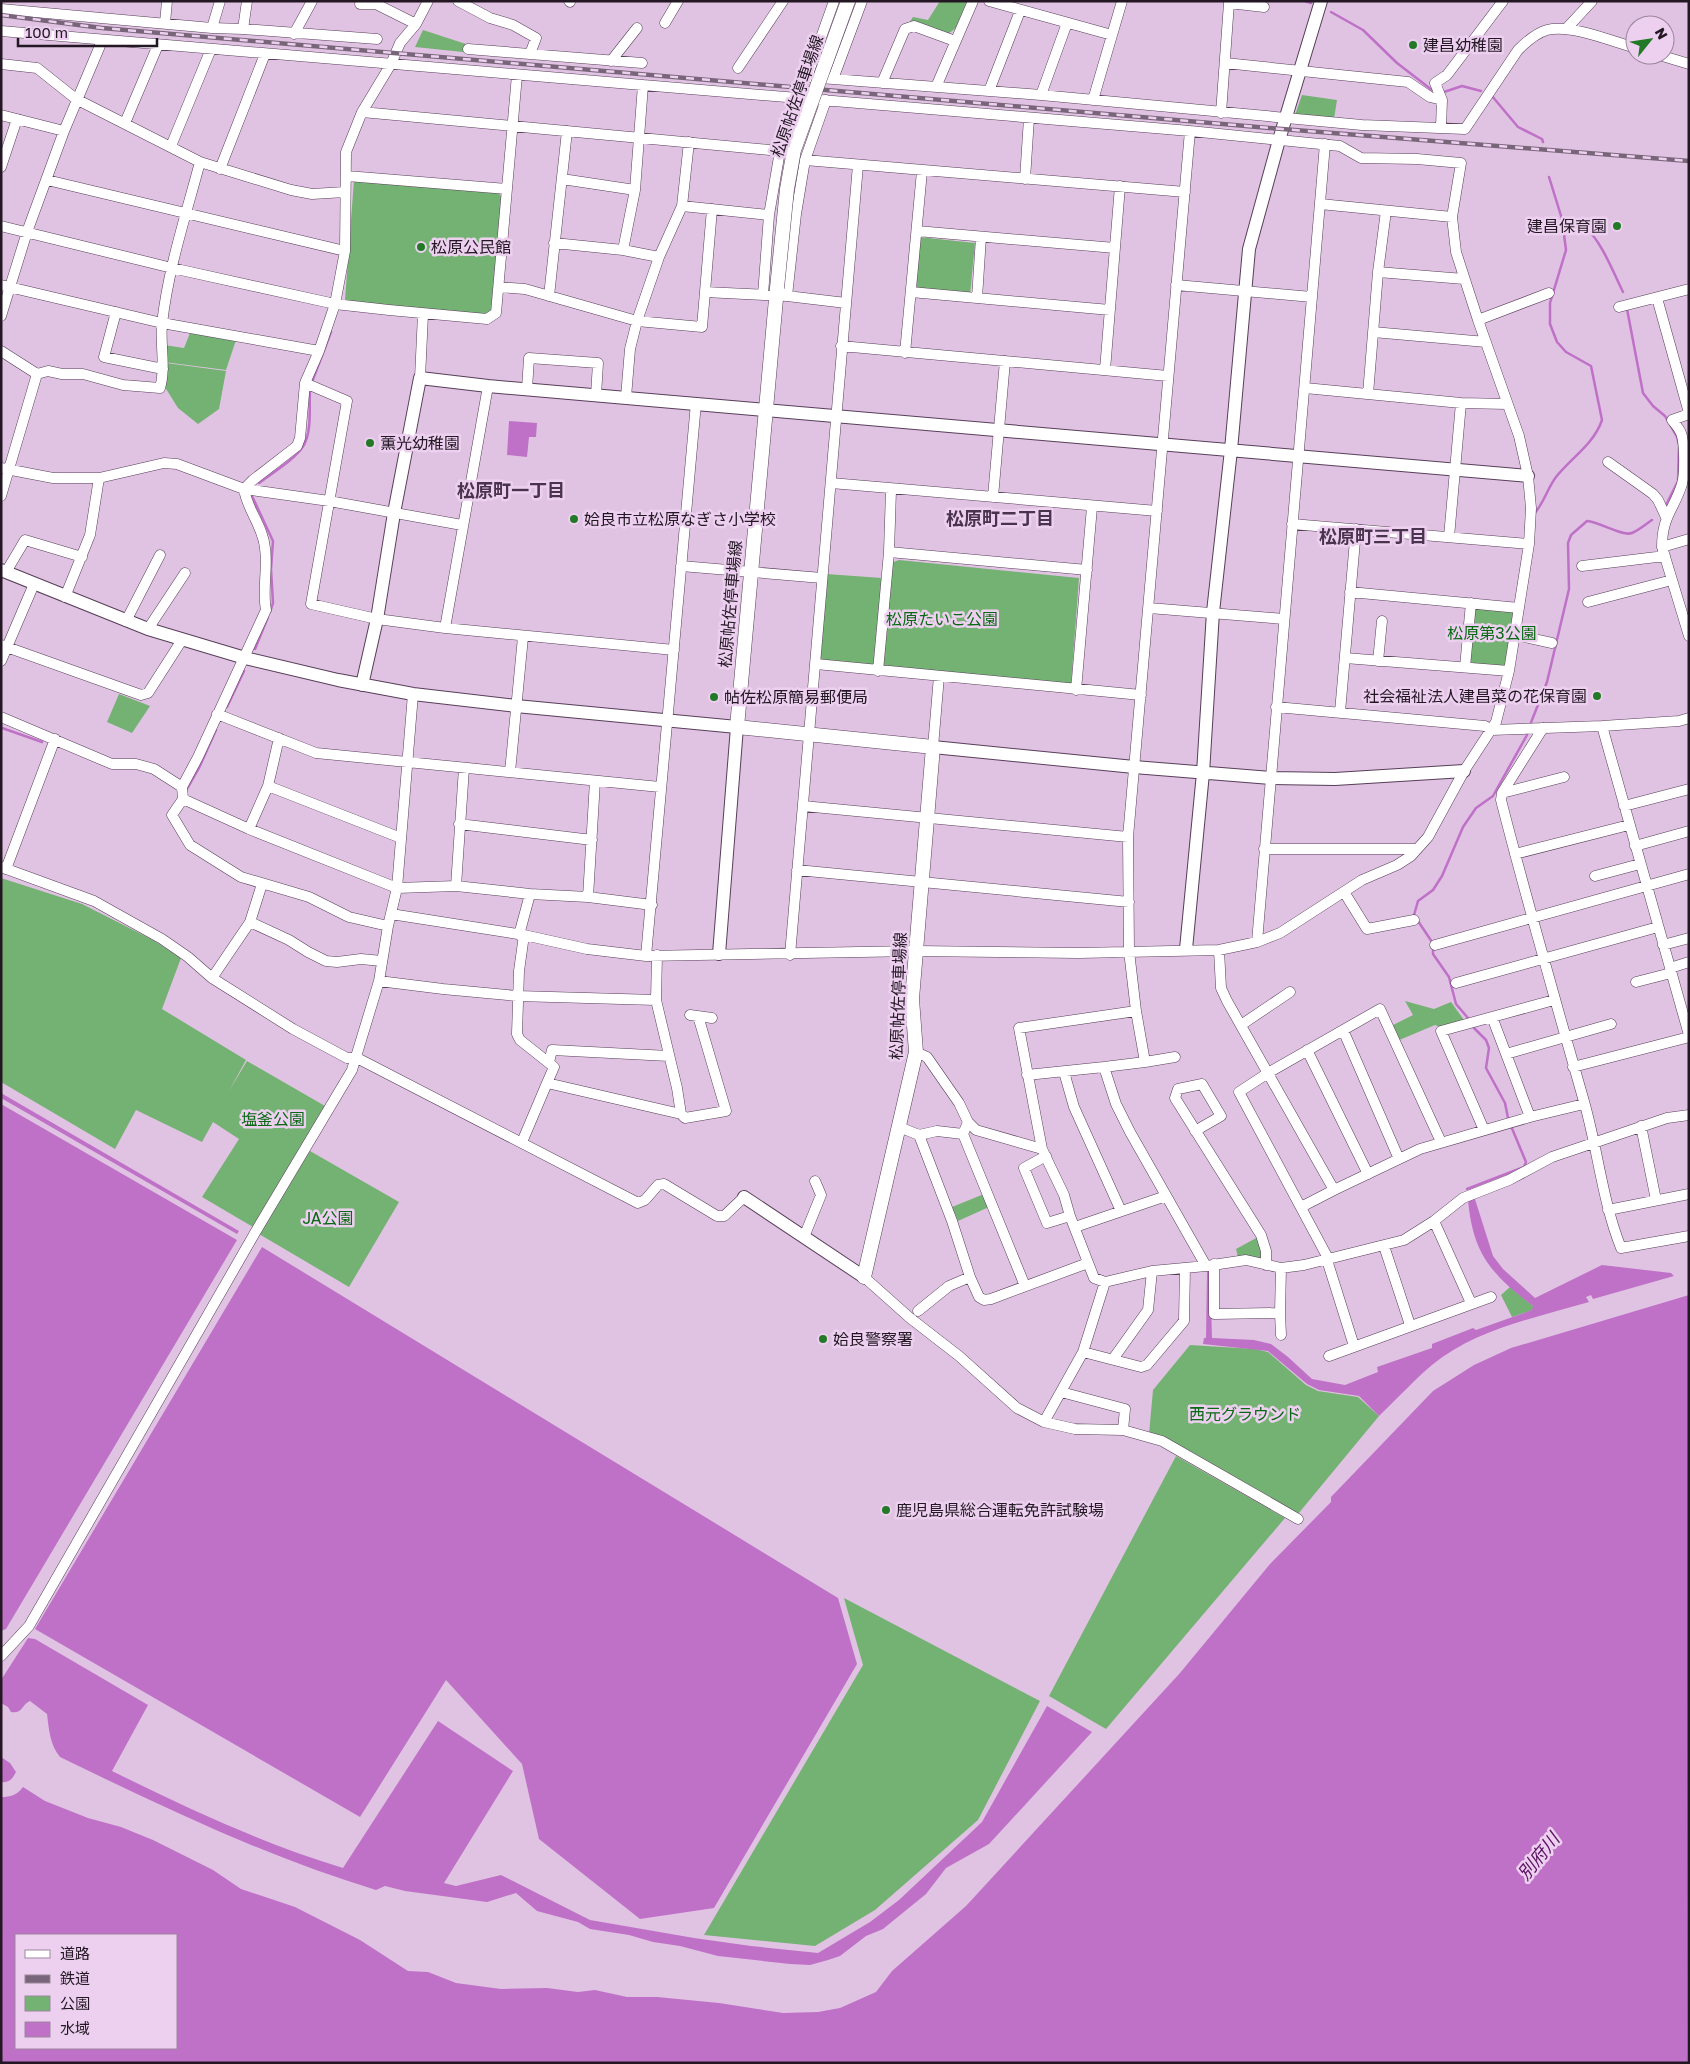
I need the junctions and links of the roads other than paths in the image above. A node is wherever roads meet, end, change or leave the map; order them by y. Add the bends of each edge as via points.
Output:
1 (41, 1) edge
2 (167, 1) edge
3 (220, 1) edge
4 (247, 1) edge
5 (312, 1) edge
6 (428, 1) edge
7 (458, 1) edge
8 (678, 1) edge
9 (783, 1) edge
10 (834, 1) edge
11 (848, 1) edge
12 (862, 1) edge
13 (973, 1) edge
14 (989, 1) edge
15 (1122, 1) edge
16 (1321, 1) edge
17 (1504, 1) edge
18 (1592, 1) edge
19 (360, 4) dead end
20 (1264, 7) dead end
21 (1, 10) edge
22 (1020, 10) junction
23 (39, 13) junction
24 (665, 22) dead end
25 (165, 23) junction
26 (1067, 23) junction
27 (416, 24) junction
28 (212, 28) junction
29 (637, 28) dead end
30 (1567, 28) junction
31 (243, 29) junction
32 (1, 32) edge
33 (294, 34) junction
34 (1112, 35) junction
35 (377, 39) dead end
36 (102, 41) junction
37 (955, 41) junction
38 (158, 45) junction
39 (1625, 45) edge
40 (211, 49) junction
41 (468, 49) dead end
42 (265, 54) junction
43 (530, 54) junction
44 (1675, 60) edge
45 (611, 61) junction
46 (642, 63) dead end
47 (1, 64) edge
48 (391, 64) junction
49 (1225, 64) junction
50 (1689, 64) edge
51 (738, 68) dead end
52 (1300, 70) junction
53 (517, 75) junction
54 (833, 79) junction
55 (882, 82) junction
56 (643, 85) junction
57 (936, 87) junction
58 (989, 91) junction
59 (1041, 95) junction
60 (76, 99) junction
61 (798, 99) junction
62 (826, 100) junction
63 (1093, 100) junction
64 (1442, 100) junction
65 (362, 112) junction
66 (1221, 113) junction
67 (1, 115) edge
68 (1029, 118) junction
69 (1286, 118) junction
70 (18, 119) junction
71 (125, 123) junction
72 (512, 126) junction
73 (1441, 127) junction
74 (64, 131) junction
75 (567, 131) junction
76 (1190, 132) junction
77 (639, 137) junction
78 (1279, 140) junction
79 (689, 142) junction
80 (1325, 144) junction
81 (171, 146) junction
82 (780, 151) junction
83 (806, 160) junction
84 (200, 162) junction
85 (858, 165) junction
86 (1, 167) edge
87 (220, 169) junction
88 (922, 171) junction
89 (347, 176) junction
90 (562, 179) junction
91 (1025, 179) junction
92 (47, 180) junction
93 (1120, 186) junction
94 (507, 189) junction
95 (635, 190) junction
96 (345, 192) junction
97 (1185, 192) junction
98 (1320, 204) junction
99 (682, 206) junction
100 (712, 209) junction
101 (1386, 211) junction
102 (186, 214) junction
103 (769, 215) junction
104 (1452, 217) junction
105 (1, 226) edge
106 (917, 231) junction
107 (27, 232) junction
108 (981, 237) junction
109 (554, 243) junction
110 (1115, 248) junction
111 (623, 250) junction
112 (345, 251) junction
113 (659, 257) junction
114 (172, 268) junction
115 (1378, 272) junction
116 (1464, 279) junction
117 (1176, 285) junction
118 (5, 287) edge
119 (499, 287) junction
120 (1689, 290) edge
121 (1244, 291) junction
122 (705, 292) junction
123 (911, 292) junction
124 (1550, 293) dead end
125 (776, 294) junction
126 (549, 296) junction
127 (977, 298) junction
128 (1312, 298) junction
129 (1657, 298) junction
130 (846, 303) junction
131 (335, 304) junction
132 (1619, 307) dead end
133 (1110, 310) junction
134 (116, 312) junction
135 (423, 314) junction
136 (1, 316) edge
137 (1478, 320) junction
138 (637, 321) junction
139 (162, 323) junction
140 (1373, 332) junction
141 (1486, 342) junction
142 (842, 346) junction
143 (1, 351) edge
144 (319, 351) junction
145 (905, 353) junction
146 (1005, 361) junction
147 (163, 369) junction
148 (1105, 370) junction
149 (37, 374) junction
150 (1168, 376) junction
151 (420, 378) junction
152 (305, 383) junction
153 (488, 386) junction
154 (1305, 388) junction
155 (527, 389) junction
156 (1368, 394) junction
157 (596, 395) junction
158 (626, 397) junction
159 (696, 403) junction
160 (1461, 403) junction
161 (1507, 404) junction
162 (766, 410) junction
163 (1689, 414) edge
164 (835, 416) junction
165 (999, 430) junction
166 (1162, 445) junction
167 (1231, 450) junction
168 (1298, 455) junction
169 (1608, 462) dead end
170 (5, 469) edge
171 (1454, 470) junction
172 (1528, 476) junction
173 (99, 478) junction
174 (831, 484) junction
175 (244, 489) junction
176 (891, 490) junction
177 (1, 496) edge
178 (993, 497) junction
179 (329, 501) junction
180 (1092, 507) junction
181 (1157, 511) junction
182 (394, 513) junction
183 (1666, 517) junction
184 (1292, 524) junction
185 (462, 525) junction
186 (1356, 529) junction
187 (1449, 536) junction
188 (1689, 539) edge
189 (1529, 544) junction
190 (1663, 551) junction
191 (889, 552) junction
192 (160, 555) dead end
193 (82, 557) junction
194 (681, 566) junction
195 (1582, 566) dead end
196 (1087, 570) junction
197 (4, 571) edge
198 (185, 573) dead end
199 (749, 573) junction
200 (822, 578) junction
201 (1672, 580) junction
202 (34, 584) junction
203 (1350, 592) junction
204 (65, 597) junction
205 (1588, 602) dead end
206 (1471, 603) junction
207 (1148, 608) junction
208 (1520, 608) junction
209 (1213, 612) junction
210 (377, 619) junction
211 (1284, 619) junction
212 (126, 621) junction
213 (1382, 621) dead end
214 (445, 628) junction
215 (148, 629) junction
216 (1688, 633) edge
217 (1515, 635) junction
218 (523, 637) junction
219 (182, 640) junction
220 (1552, 643) dead end
221 (4, 646) edge
222 (674, 650) junction
223 (245, 658) junction
224 (1345, 658) junction
225 (1378, 660) junction
226 (1, 661) edge
227 (816, 664) junction
228 (1465, 667) junction
229 (878, 671) junction
230 (1509, 671) junction
231 (939, 676) junction
232 (362, 685) junction
233 (1076, 690) junction
234 (413, 694) junction
235 (1141, 695) junction
236 (516, 706) junction
237 (1276, 707) junction
238 (1340, 712) junction
239 (217, 714) junction
240 (1689, 718) edge
241 (2, 720) edge
242 (667, 722) junction
243 (1602, 726) junction
244 (737, 727) junction
245 (1543, 728) junction
246 (1492, 730) junction
247 (809, 733) junction
248 (279, 738) junction
249 (55, 739) junction
250 (933, 747) junction
251 (407, 763) junction
252 (1134, 767) junction
253 (464, 768) junction
254 (1464, 771) junction
255 (510, 772) junction
256 (1203, 773) junction
257 (1564, 777) dead end
258 (1270, 778) junction
259 (595, 781) junction
260 (268, 786) junction
261 (182, 787) junction
262 (660, 787) junction
263 (1689, 789) edge
264 (1502, 793) junction
265 (183, 799) junction
266 (803, 806) junction
267 (1624, 806) junction
268 (928, 817) junction
269 (459, 824) junction
270 (1629, 825) junction
271 (249, 829) junction
272 (1689, 831) edge
273 (1128, 837) junction
274 (401, 838) junction
275 (592, 840) junction
276 (1635, 846) junction
277 (1264, 849) junction
278 (1417, 849) junction
279 (1515, 854) junction
280 (1640, 864) junction
281 (4, 868) edge
282 (797, 870) junction
283 (1689, 874) edge
284 (1596, 876) dead end
285 (922, 882) junction
286 (262, 884) junction
287 (456, 886) junction
288 (1646, 887) junction
289 (397, 888) junction
290 (1344, 892) junction
291 (530, 894) junction
292 (588, 897) junction
293 (1129, 902) junction
294 (652, 905) junction
295 (391, 914) junction
296 (1533, 918) junction
297 (1414, 920) dead end
298 (250, 922) junction
299 (388, 926) junction
300 (1658, 927) junction
301 (521, 935) junction
302 (1689, 938) edge
303 (1257, 942) junction
304 (1436, 945) dead end
305 (1663, 945) junction
306 (1186, 950) junction
307 (1219, 950) junction
308 (916, 951) junction
309 (1129, 951) junction
310 (719, 954) junction
311 (657, 955) junction
312 (790, 955) junction
313 (646, 956) junction
314 (1543, 959) junction
315 (382, 962) junction
316 (1689, 962) edge
317 (1670, 970) junction
318 (212, 978) junction
319 (379, 981) junction
320 (1636, 982) dead end
321 (1456, 983) dead end
322 (1290, 992) dead end
323 (517, 996) junction
324 (656, 1000) junction
325 (1554, 1000) junction
326 (1136, 1011) junction
327 (1492, 1017) junction
328 (712, 1018) dead end
329 (1611, 1024) dead end
330 (1240, 1025) junction
331 (1343, 1030) junction
332 (1689, 1036) edge
333 (1564, 1037) junction
334 (1307, 1050) junction
335 (916, 1052) junction
336 (1506, 1054) junction
337 (669, 1056) junction
338 (1175, 1057) dead end
339 (357, 1058) junction
340 (549, 1062) junction
341 (1145, 1062) junction
342 (1104, 1067) junction
343 (1573, 1067) junction
344 (1064, 1072) junction
345 (1268, 1072) junction
346 (1027, 1075) junction
347 (547, 1083) junction
348 (1584, 1104) junction
349 (682, 1114) junction
350 (1689, 1115) edge
351 (1530, 1116) junction
352 (968, 1122) junction
353 (1642, 1126) junction
354 (899, 1127) junction
355 (1484, 1130) junction
356 (1195, 1131) junction
357 (963, 1134) junction
358 (919, 1135) junction
359 (522, 1142) junction
360 (1441, 1142) junction
361 (1594, 1142) junction
362 (1044, 1153) junction
363 (1399, 1159) junction
364 (1368, 1174) junction
365 (815, 1181) dead end
366 (1334, 1190) junction
367 (1689, 1194) edge
368 (1166, 1196) junction
369 (744, 1197) joint
370 (1656, 1200) junction
371 (1302, 1207) junction
372 (1608, 1210) junction
373 (1120, 1212) junction
374 (1070, 1216) junction
375 (1434, 1222) junction
376 (1075, 1228) junction
377 (1689, 1236) edge
378 (804, 1237) junction
379 (1384, 1246) junction
380 (1328, 1260) junction
381 (1088, 1263) junction
382 (1210, 1265) junction
383 (1266, 1265) junction
384 (1185, 1268) junction
385 (1281, 1268) junction
386 (1152, 1270) junction
387 (864, 1277) junction
388 (970, 1277) junction
389 (1105, 1282) junction
390 (1025, 1286) junction
391 (1491, 1296) dead end
392 (1472, 1303) junction
393 (918, 1312) dead end
394 (1280, 1313) junction
395 (1410, 1325) junction
396 (1281, 1335) dead end
397 (1354, 1346) junction
398 (1083, 1352) junction
399 (1329, 1356) dead end
400 (1113, 1359) junction
401 (1061, 1392) junction
402 (1044, 1422) junction
403 (1123, 1430) junction
404 (1298, 1519) dead end
405 (1, 1656) edge

1 - 23 street
2 - 25 street
3 - 28 street
4 - 31 street
5 - 33 street
6 - 27 street
7 - 43 street via 490,18 513,24 536,38
8 - 24 street
9 - 51 street
10 - 54 street via 807,77
11 - 125 main road, 松原帖佐停車場線, bridge via 794,150
12 - 54 street
13 - 37 street
14 - 22 street
15 - 34 street
16 - 52 street
17 - 64 street via 1447,75 1435,83
18 - 30 street
19 - 27 street via 376,4
20 - 49 street via 1229,3
21 - 23 street
22 - 26 street
22 - 58 street
23 - 25 street
25 - 28 street
26 - 34 street
26 - 59 street
27 - 48 street via 400,42
28 - 31 street
29 - 45 street
30 - 39 street
30 - 73 street via 1548,30 1518,50 1465,129
31 - 33 street
32 - 36 street
33 - 35 street
34 - 63 street
36 - 38 street
36 - 60 street
37 - 55 street via 914,26 905,30
37 - 57 street
38 - 40 street
38 - 71 street
40 - 42 street
40 - 81 street
41 - 43 street
42 - 48 street
42 - 87 street
43 - 45 street
44 - 50 street
45 - 46 street
47 - 60 street via 37,68
48 - 53 street
48 - 65 street
49 - 52 street
49 - 66 street
52 - 64 street via 1408,82 1430,97
52 - 69 street
53 - 56 street
53 - 72 street
54 - 55 street
55 - 57 street
56 - 61 street
56 - 77 street
57 - 58 street
58 - 59 street
59 - 63 street
60 - 71 street
60 - 74 street
61 - 62 street
61 - 82 street
62 - 68 street
62 - 83 street
63 - 66 street
64 - 73 street
65 - 72 street
65 - 89 street via 346,152
66 - 69 street
67 - 70 street
68 - 76 street
68 - 91 street
69 - 73 street via 1362,125
69 - 78 street
70 - 74 street
70 - 86 street
71 - 81 street
72 - 75 street
72 - 94 street
74 - 92 street
75 - 77 street
75 - 90 street
76 - 78 street
76 - 97 street
77 - 79 street
77 - 95 street
78 - 80 street
78 - 121 street via 1253,230
79 - 82 street
79 - 99 street
80 - 98 street
80 - 104 street via 1340,146 1361,158 1461,163
81 - 84 street
82 - 103 street
83 - 85 street
83 - 125 street
84 - 87 street
84 - 102 street
85 - 88 street
85 - 130 street
87 - 96 street via 312,194
88 - 91 street
88 - 106 street
89 - 94 street
89 - 96 street
90 - 95 street
90 - 109 street
91 - 93 street
92 - 102 street
92 - 107 street
93 - 97 street
93 - 110 street
94 - 119 street
95 - 111 street
96 - 112 street
97 - 117 street
98 - 101 street
98 - 128 street
99 - 100 street
99 - 113 street
100 - 103 street
100 - 122 street
101 - 104 street
101 - 115 street
102 - 112 street
102 - 114 street
103 - 125 street
104 - 116 street via 1456,252
105 - 107 street
106 - 108 street
106 - 123 street
107 - 114 street
107 - 118 street
108 - 110 street
108 - 127 street
109 - 111 street
109 - 126 street
110 - 133 street
111 - 113 street
112 - 131 street
113 - 138 street
114 - 131 street
114 - 139 street
115 - 116 street
115 - 140 street
116 - 137 street
117 - 121 street
117 - 150 street
118 - 134 street
118 - 136 street
119 - 126 street
119 - 135 street via 496,313 487,319
120 - 129 street
121 - 128 street
121 - 167 street
122 - 125 street
122 - 138 street via 702,327
123 - 127 street
123 - 145 street
124 - 137 street
125 - 130 street
125 - 162 main road, 松原帖佐停車場線
126 - 138 street
127 - 133 street
128 - 154 street
129 - 132 street
129 - 163 street
130 - 142 street
131 - 135 street
131 - 144 street
133 - 148 street
134 - 139 street
134 - 147 street via 104,357
135 - 151 street
137 - 141 street
138 - 158 street via 630,349
139 - 144 street
139 - 147 street
140 - 141 street
140 - 156 street
141 - 161 street
142 - 145 street
142 - 164 street
143 - 149 street
144 - 152 street
145 - 146 street
146 - 148 street
146 - 165 street
147 - 149 street via 160,388 123,385 83,374 48,370
148 - 150 street
149 - 170 street
150 - 166 street
151 - 153 street
151 - 182 street
152 - 175 street via 302,429 297,446
152 - 179 street via 347,401
153 - 155 street
153 - 185 street
154 - 156 street
154 - 168 street
155 - 157 street
155 - 157 street via 529,358 598,363
156 - 160 street
157 - 158 street
158 - 159 street
159 - 162 street
159 - 194 street
160 - 161 street
160 - 171 street
161 - 172 street via 1519,436
162 - 164 street
162 - 199 main road, 松原帖佐停車場線
163 - 183 street via 1672,420 1683,442 1683,481
164 - 165 street
164 - 174 street
165 - 166 street
165 - 178 street
166 - 167 street
166 - 181 street
167 - 168 street
167 - 209 street
168 - 171 street
168 - 184 street
169 - 183 street via 1653,494
170 - 173 street via 53,478
170 - 177 street
171 - 172 street
171 - 187 street
172 - 189 street via 1531,508
173 - 175 street via 164,463 177,464
173 - 193 street via 90,535
174 - 176 street
174 - 200 street
175 - 179 street
175 - 223 street via 265,548 266,610
176 - 178 street
176 - 191 street
178 - 180 street
179 - 182 street
179 - 210 street via 310,604
180 - 181 street
180 - 196 street
181 - 207 street
182 - 185 street
182 - 210 street
183 - 190 street via 1662,530
184 - 186 street
184 - 211 street
185 - 214 street
186 - 187 street
186 - 203 street
187 - 189 street
188 - 190 street
189 - 208 street
190 - 195 street
190 - 201 street
191 - 196 street
191 - 229 street
192 - 212 street
193 - 197 street via 25,540
193 - 204 street
194 - 199 street
194 - 222 street
196 - 233 street
197 - 202 street
198 - 215 street
199 - 200 street
199 - 244 main road, 松原帖佐停車場線
200 - 227 street
201 - 205 street
201 - 216 street
202 - 204 street
202 - 221 street
203 - 206 street
203 - 224 street
204 - 212 street
206 - 208 street
206 - 228 street
207 - 209 street
207 - 235 street
208 - 217 street
209 - 211 street
209 - 256 street
210 - 214 street
210 - 232 street
211 - 237 street
212 - 215 street
213 - 225 street
214 - 218 street
215 - 219 street
217 - 220 street
217 - 230 street
218 - 222 street
218 - 236 street
219 - 221 street via 148,693 141,695
219 - 223 street
221 - 226 street
222 - 242 street
223 - 232 street
223 - 239 street
224 - 225 street
224 - 238 street
225 - 228 street
227 - 229 street
227 - 247 street
228 - 230 street
229 - 231 street
230 - 246 street
231 - 233 street
231 - 250 street
232 - 234 street
233 - 235 street
234 - 236 street
234 - 251 street
235 - 252 street
236 - 242 street
236 - 255 street
237 - 238 street
237 - 258 street
238 - 246 street via 1485,726
239 - 248 street
239 - 261 street
240 - 243 street
241 - 249 street
242 - 244 street
242 - 262 street
243 - 245 street
243 - 267 street
244 - 247 main road
244 - 310 street
245 - 246 street
245 - 264 street
246 - 254 street
247 - 250 main road
247 - 266 street
248 - 251 street via 316,753
248 - 260 street
249 - 261 street via 112,764 136,764 154,769
249 - 281 street
250 - 252 street
250 - 268 main road, 松原帖佐停車場線
251 - 253 street
251 - 274 street
252 - 256 street
252 - 273 street
253 - 255 street
253 - 269 street
254 - 258 street via 1335,779
254 - 278 street via 1428,837
255 - 259 street
256 - 258 street
256 - 306 street
257 - 264 street
258 - 277 street
259 - 262 street
259 - 275 street
260 - 271 street
260 - 274 street
261 - 265 street
262 - 294 street
263 - 267 street
264 - 279 street
265 - 271 street
265 - 286 street via 172,815 190,845 242,877
266 - 268 street
266 - 282 street
267 - 270 street
268 - 273 street
268 - 285 main road, 松原帖佐停車場線
269 - 275 street
269 - 287 street
270 - 276 street
270 - 279 street
271 - 289 street
272 - 276 street
273 - 293 street
274 - 289 street
275 - 292 street
276 - 280 street
277 - 278 street
277 - 303 street
278 - 290 street via 1397,865 1362,880
279 - 296 street
280 - 284 street
280 - 288 street
281 - 318 street via 94,901 162,939
282 - 285 street
282 - 312 street
283 - 288 street
285 - 293 street
285 - 308 main road, 松原帖佐停車場線
286 - 298 street
286 - 299 street via 309,897 349,917
287 - 289 street
287 - 291 street
288 - 296 street
288 - 300 street
289 - 295 street
290 - 297 street via 1367,929
290 - 303 street via 1280,933
291 - 292 street
291 - 301 street
292 - 294 street
293 - 309 street
294 - 313 street
295 - 299 street
295 - 301 street
296 - 304 street
296 - 314 street
298 - 315 street via 326,961 361,959
298 - 318 street
299 - 315 street
300 - 305 street
300 - 314 street
301 - 313 street via 587,949
301 - 323 street
302 - 305 street
303 - 307 street
305 - 317 street
306 - 307 street
306 - 309 street
307 - 330 street via 1221,988
308 - 309 street
308 - 312 street
308 - 335 main road, 松原帖佐停車場線 via 912,999
309 - 326 street
310 - 311 street
310 - 312 street
311 - 313 street
311 - 324 street
314 - 321 street
314 - 325 street
315 - 319 street
316 - 317 street
317 - 320 street
317 - 332 street
318 - 339 street via 301,1033 347,1058
319 - 323 street
319 - 339 street
322 - 330 street
323 - 324 street
323 - 340 street via 517,1034 520,1040
324 - 337 street
325 - 327 street
325 - 333 street
326 - 341 street
326 - 346 street via 1020,1028
327 - 336 street
327 - 355 street via 1441,1031
328 - 349 street via 694,1016 726,1111 685,1118
329 - 333 street
330 - 345 street
331 - 334 street
331 - 360 street via 1380,1009
331 - 363 street
332 - 343 street
333 - 336 street
333 - 343 street
334 - 345 street
334 - 364 street
335 - 352 street via 927,1058
335 - 354 main road, 松原帖佐停車場線
336 - 351 street
337 - 340 street via 552,1050
337 - 349 street
338 - 341 street
339 - 359 street
339 - 405 street via 29,1626
340 - 347 street via 554,1067
341 - 342 street
342 - 344 street
342 - 368 street via 1116,1104
343 - 348 street
344 - 346 street
344 - 373 street via 1077,1115
345 - 366 street
345 - 371 street via 1238,1092
346 - 362 street
347 - 349 street
347 - 359 street
348 - 351 street
348 - 361 street
350 - 353 street
351 - 355 street
352 - 357 street
352 - 362 street via 988,1135
353 - 361 street
353 - 370 street
354 - 358 street
354 - 387 main road, 松原帖佐停車場線
355 - 360 street
356 - 356 street via 1175,1098 1178,1090 1202,1084 1221,1116
356 - 383 street via 1261,1235
357 - 358 street via 937,1132
357 - 390 street
358 - 388 street
359 - 369 street via 638,1203 658,1185 664,1184 717,1216 724,1216
360 - 363 street
361 - 372 street
361 - 375 street via 1552,1157 1509,1180 1469,1196
362 - 374 street
362 - 374 street via 1024,1168 1047,1224
363 - 364 street
364 - 366 street
365 - 378 street via 821,1195
366 - 371 street
367 - 370 street
368 - 373 street
368 - 382 street
369 - 378 street
370 - 372 street
371 - 380 street
372 - 377 street via 1622,1248
373 - 376 street
374 - 376 street
375 - 379 street via 1404,1240
375 - 392 street
376 - 381 street
378 - 387 street
379 - 380 street
379 - 395 street
380 - 385 street
380 - 397 street
381 - 389 street via 1094,1278
381 - 390 street
382 - 383 street via 1246,1260
382 - 384 street
382 - 394 street via 1214,1314
383 - 385 street
384 - 386 street
384 - 400 street via 1184,1321 1147,1365 1141,1367
385 - 394 street
386 - 389 street
386 - 400 street via 1148,1310
387 - 402 street via 1017,1408
388 - 390 street via 979,1297 984,1300
388 - 393 street via 949,1286
389 - 398 street
391 - 392 street
392 - 395 street
394 - 396 street
395 - 397 street
397 - 399 street
398 - 400 street
398 - 401 street
401 - 402 street
401 - 403 street via 1125,1409
402 - 403 street via 1075,1429
403 - 404 street via 1162,1440

